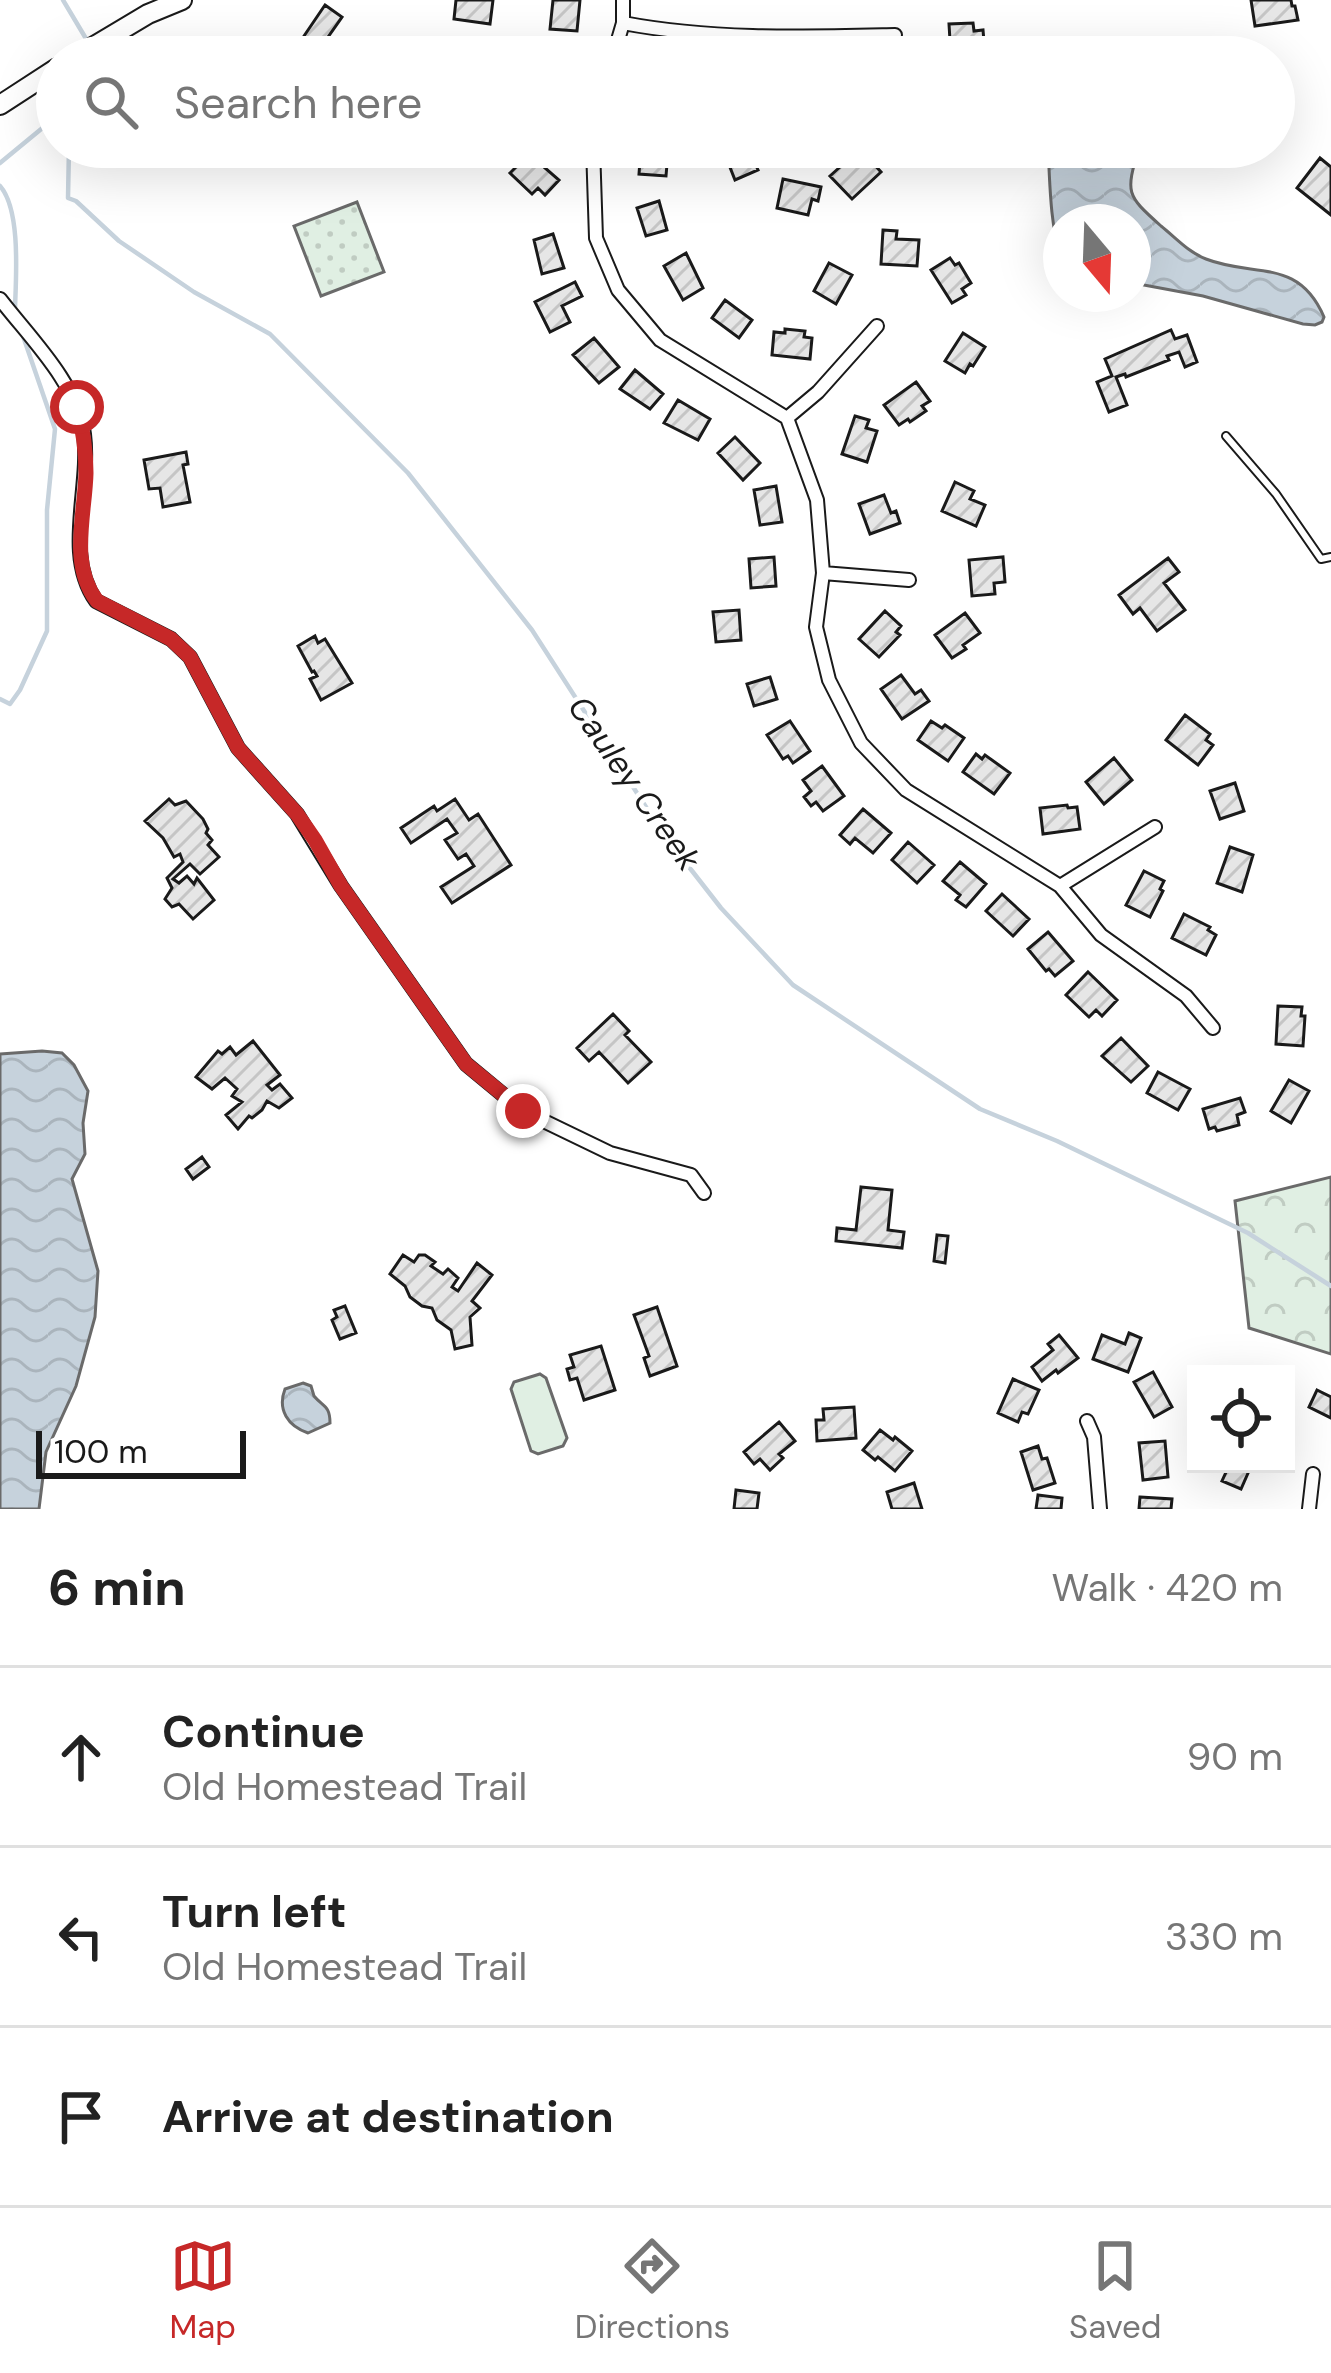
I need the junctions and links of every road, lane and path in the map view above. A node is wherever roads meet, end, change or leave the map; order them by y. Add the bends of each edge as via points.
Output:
1 (182, 0) edge
2 (622, 0) edge
3 (623, 23) junction
4 (895, 34) dead end
5 (111, 36) edge
6 (619, 36) edge
7 (783, 36) edge
8 (834, 36) edge
9 (36, 82) edge
10 (0, 105) edge
11 (594, 168) edge
12 (0, 298) edge
13 (877, 326) dead end
14 (788, 418) junction
15 (1226, 436) dead end
16 (1331, 557) edge
17 (823, 573) junction
18 (910, 580) dead end
19 (1155, 827) dead end
20 (1060, 886) junction
21 (1213, 1028) dead end
22 (704, 1193) dead end
23 (1087, 1421) dead end
24 (1313, 1474) dead end
25 (1100, 1509) edge
26 (1309, 1509) edge

1 - 5 street
2 - 3 street
3 - 6 street
3 - 7 street
4 - 8 street
9 - 10 street
11 - 14 street via 596,238 618,290 660,340
12 - 22 street via 77,407 88,590 190,657 238,748 297,814 466,1064 523,1111 610,1153 692,1175
13 - 14 street
14 - 17 street via 817,500
15 - 16 lane via 1322,559
17 - 18 street
17 - 20 street via 816,627 830,680 861,743 906,790
19 - 20 street
20 - 21 street via 1101,935 1186,996
23 - 25 street
24 - 26 street

